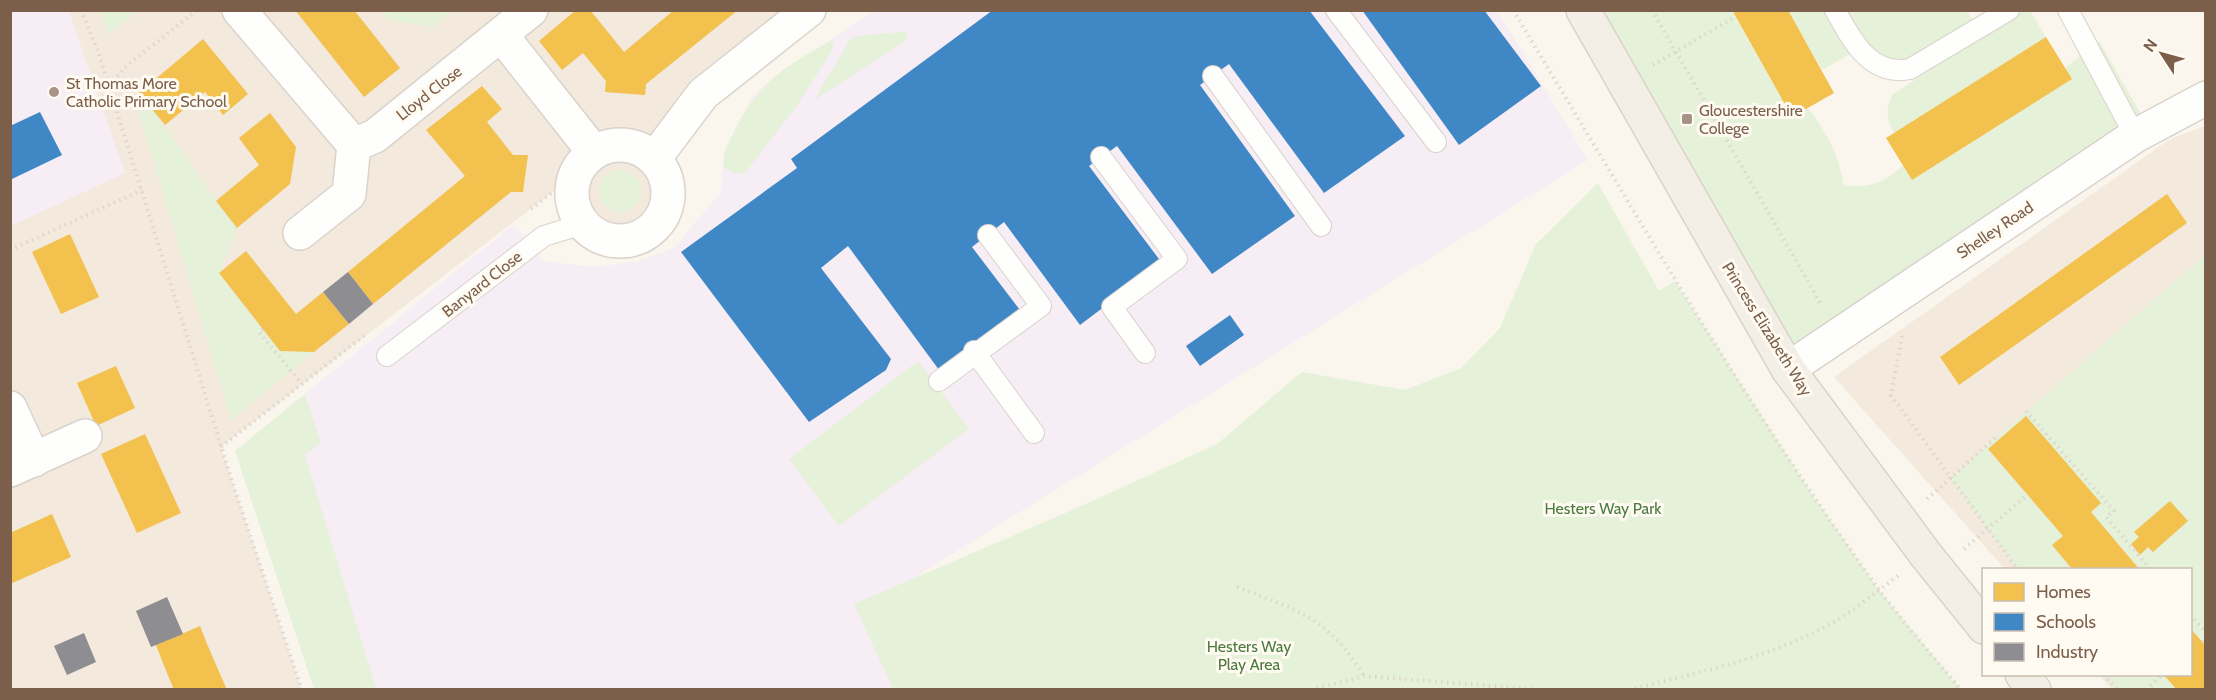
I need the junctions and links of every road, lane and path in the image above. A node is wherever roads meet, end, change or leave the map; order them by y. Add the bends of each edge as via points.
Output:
1 (81, 10) edge
2 (197, 10) edge
3 (239, 10) edge
4 (531, 10) edge
5 (809, 10) edge
6 (1335, 10) edge
7 (1513, 10) edge
8 (1583, 10) edge
9 (1652, 10) edge
10 (1835, 10) edge
11 (2009, 10) edge
12 (2067, 10) edge
13 (1735, 17) dead end
14 (502, 36) junction
15 (1675, 52) junction
16 (1213, 76) dead end
17 (1623, 82) junction
18 (110, 86) junction
19 (2205, 98) edge
20 (2135, 136) junction
21 (1436, 142) dead end
22 (354, 145) junction
23 (593, 151) junction
24 (1101, 157) dead end
25 (654, 159) junction
26 (142, 190) junction
27 (583, 224) junction
28 (1321, 226) dead end
29 (300, 233) dead end
30 (988, 235) dead end
31 (10, 250) edge
32 (1912, 286) junction
33 (262, 329) dead end
34 (1838, 336) junction
35 (975, 352) junction
36 (1145, 352) dead end
37 (387, 356) dead end
38 (1788, 369) junction
39 (939, 381) dead end
40 (302, 383) dead end
41 (10, 408) edge
42 (2026, 411) dead end
43 (1034, 433) dead end
44 (85, 436) dead end
45 (1996, 438) dead end
46 (22, 465) edge
47 (1950, 478) junction
48 (2027, 495) dead end
49 (1902, 522) junction
50 (1986, 529) junction
51 (2136, 552) junction
52 (2130, 558) dead end
53 (1933, 563) junction
54 (2016, 568) edge
55 (2149, 568) edge
56 (1237, 587) dead end
57 (1879, 590) junction
58 (2192, 617) edge
59 (1982, 626) edge
60 (2205, 632) edge
61 (1364, 676) junction
62 (2023, 676) edge
63 (2105, 676) edge
64 (2162, 676) edge
65 (302, 690) edge
66 (1311, 690) edge
67 (1545, 690) edge
68 (1629, 690) edge
69 (1961, 690) edge
70 (2034, 690) edge
71 (2117, 690) edge
72 (2146, 690) edge

1 - 18 path
2 - 18 path via 124,68
3 - 22 street
4 - 14 street, Lloyd Close
5 - 25 street via 703,94
6 - 21 lane
7 - 57 path via 1722,355
8 - 17 main road, Princess Elizabeth Way
9 - 15 path
10 - 11 lane via 1856,47 1879,67 1897,72 1910,69
12 - 20 lane
13 - 15 path
14 - 22 street, Lloyd Close via 375,136
14 - 23 street
15 - 17 path
15 - 34 path
16 - 28 lane
17 - 38 main road, Princess Elizabeth Way
18 - 26 path
19 - 20 street, Shelley Road
20 - 32 street, Shelley Road
22 - 29 street via 349,194
23 - 25 street via 623,144
23 - 27 street via 582,161 573,186 576,211
24 - 36 lane via 1177,259 1112,308
25 - 27 street via 668,186 668,200 657,224 637,238 616,241 593,233
26 - 31 path
26 - 65 path via 232,482
27 - 37 lane, Banyard Close via 544,236
30 - 35 lane via 1041,306
32 - 34 street, Shelley Road
32 - 47 path via 1891,396
33 - 40 path via 259,332
34 - 38 street, Shelley Road
35 - 39 lane
35 - 43 lane
38 - 49 main road, Princess Elizabeth Way
41 - 46 street
42 - 51 path via 2114,511 2106,517
44 - 46 street
45 - 47 path
47 - 49 path
47 - 50 path
48 - 50 path
49 - 53 main road, Princess Elizabeth Way
50 - 53 path
50 - 54 path
51 - 52 path
51 - 55 path
53 - 57 path
53 - 59 main road, Princess Elizabeth Way
56 - 61 path via 1287,604 1313,619 1342,644
57 - 68 path via 1828,626 1770,651 1709,671
57 - 69 path
58 - 60 path
61 - 66 path
61 - 67 path
62 - 70 main road
63 - 71 path
64 - 72 path

